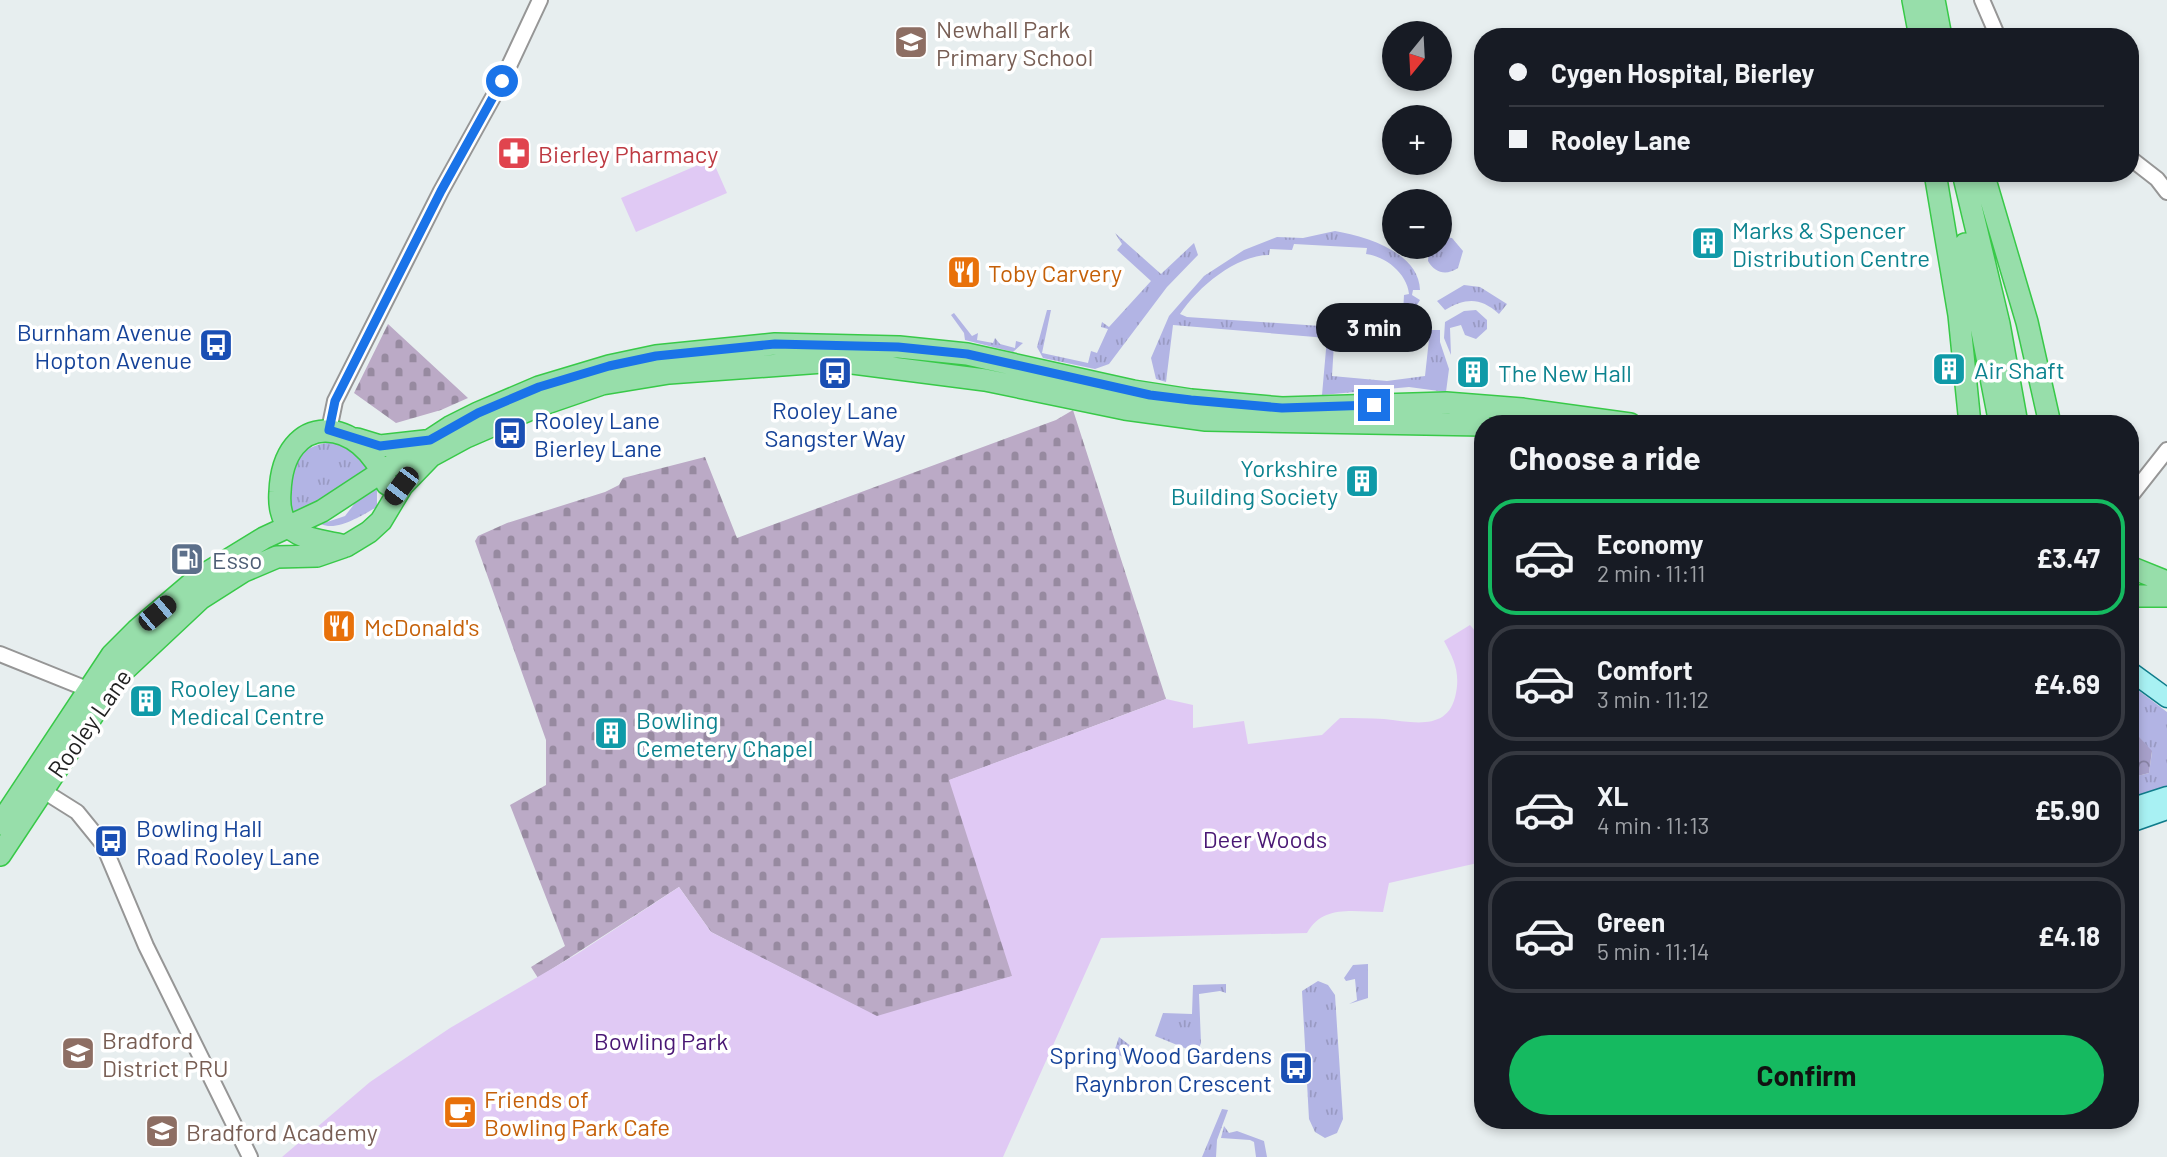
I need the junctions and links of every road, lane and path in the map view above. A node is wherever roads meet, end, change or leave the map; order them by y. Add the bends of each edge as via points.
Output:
1 (540, 0) edge
2 (1911, 0) edge
3 (1934, 0) edge
4 (1982, 0) edge
5 (1913, 28) edge
6 (1930, 28) edge
7 (1936, 28) edge
8 (1994, 28) edge
9 (2139, 165) edge
10 (1937, 182) edge
11 (1952, 182) edge
12 (1965, 182) edge
13 (1986, 182) edge
14 (2167, 192) edge
15 (1565, 415) edge
16 (1969, 415) edge
17 (1998, 415) edge
18 (2015, 415) edge
19 (2048, 415) edge
20 (1474, 425) edge
21 (329, 430) junction
22 (355, 438) junction
23 (430, 440) junction
24 (2167, 450) edge
25 (383, 473) junction
26 (2139, 486) edge
27 (391, 500) junction
28 (322, 511) junction
29 (289, 527) junction
30 (312, 537) junction
31 (346, 546) junction
32 (2139, 571) edge
33 (2167, 582) edge
34 (2139, 596) edge
35 (2167, 596) edge
36 (0, 654) edge
37 (2139, 678) edge
38 (87, 689) junction
39 (2167, 698) edge
40 (42, 790) junction
41 (2167, 796) edge
42 (2139, 805) edge
43 (2167, 810) edge
44 (2139, 820) edge
45 (0, 824) edge
46 (0, 855) edge
47 (250, 1157) edge

1 - 21 street via 335,401
2 - 5 highway
2 - 6 highway
3 - 7 highway
4 - 8 street
9 - 14 street
10 - 16 highway via 1959,315
11 - 17 highway
12 - 18 highway
13 - 19 highway via 2027,322
15 - 23 highway, Rooley Lane via 1446,404 1282,408 1203,402 1150,395 967,354 775,344 656,356 609,366 539,387
20 - 27 highway, Rooley Lane via 1206,420 923,371 837,361 774,364 602,384 538,406 431,456
21 - 22 highway
21 - 29 highway via 303,439 287,454 279,496
22 - 23 highway via 380,446
22 - 25 highway
23 - 25 highway, Rooley Lane
24 - 26 street
25 - 27 highway
25 - 28 highway, Rooley Lane
27 - 31 highway, Rooley Lane via 381,521
28 - 29 highway, Rooley Lane
28 - 30 highway via 313,524
29 - 30 highway
29 - 38 highway, Rooley Lane via 197,579 137,630
30 - 31 highway
31 - 40 highway, Rooley Lane via 317,556 277,557 244,571 200,599 120,674
32 - 33 highway
34 - 35 highway
36 - 38 street
37 - 39 main road
38 - 45 highway, Rooley Lane
40 - 46 highway, Rooley Lane
40 - 47 street via 77,812 103,844 146,946
41 - 42 main road
43 - 44 main road

